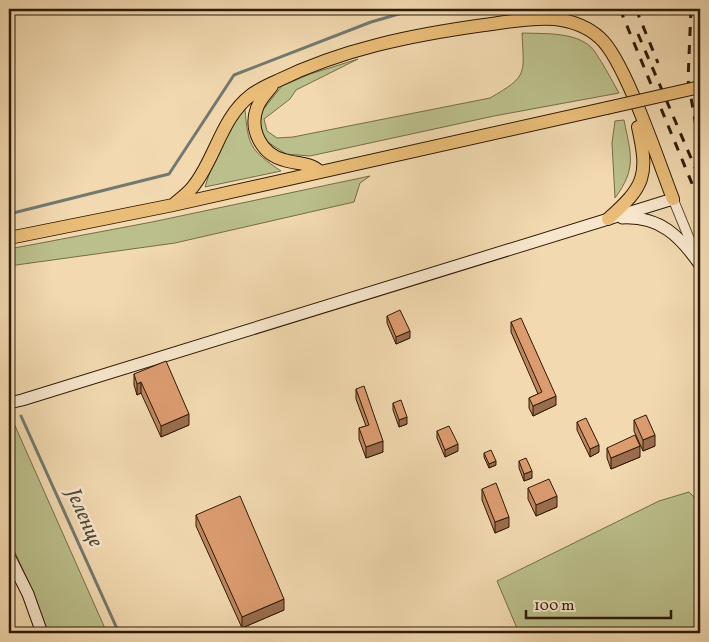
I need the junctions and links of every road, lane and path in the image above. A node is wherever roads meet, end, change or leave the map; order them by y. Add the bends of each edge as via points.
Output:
1 (275, 82) junction
2 (700, 87) edge
3 (630, 93) junction
4 (320, 172) junction
5 (673, 199) junction
6 (173, 205) junction
7 (608, 219) junction
8 (9, 238) edge
9 (700, 265) edge
10 (22, 400) junction
11 (9, 402) edge
12 (9, 410) edge
13 (9, 556) edge
14 (42, 633) edge

1 - 3 main road via 322,61 394,40 544,19 572,23 598,36 616,59
1 - 4 main road via 265,93 256,112 254,129 258,137 265,149 277,158 312,166
1 - 6 main road via 250,96 241,106 225,128 195,186
2 - 4 main road, bridge
3 - 5 main road
3 - 7 main road via 644,155 644,170 633,195
4 - 6 main road
5 - 7 main road
5 - 9 street
6 - 8 main road
7 - 9 main road via 640,218 665,226 683,240
7 - 10 main road
10 - 11 main road
10 - 12 main road
13 - 14 main road

